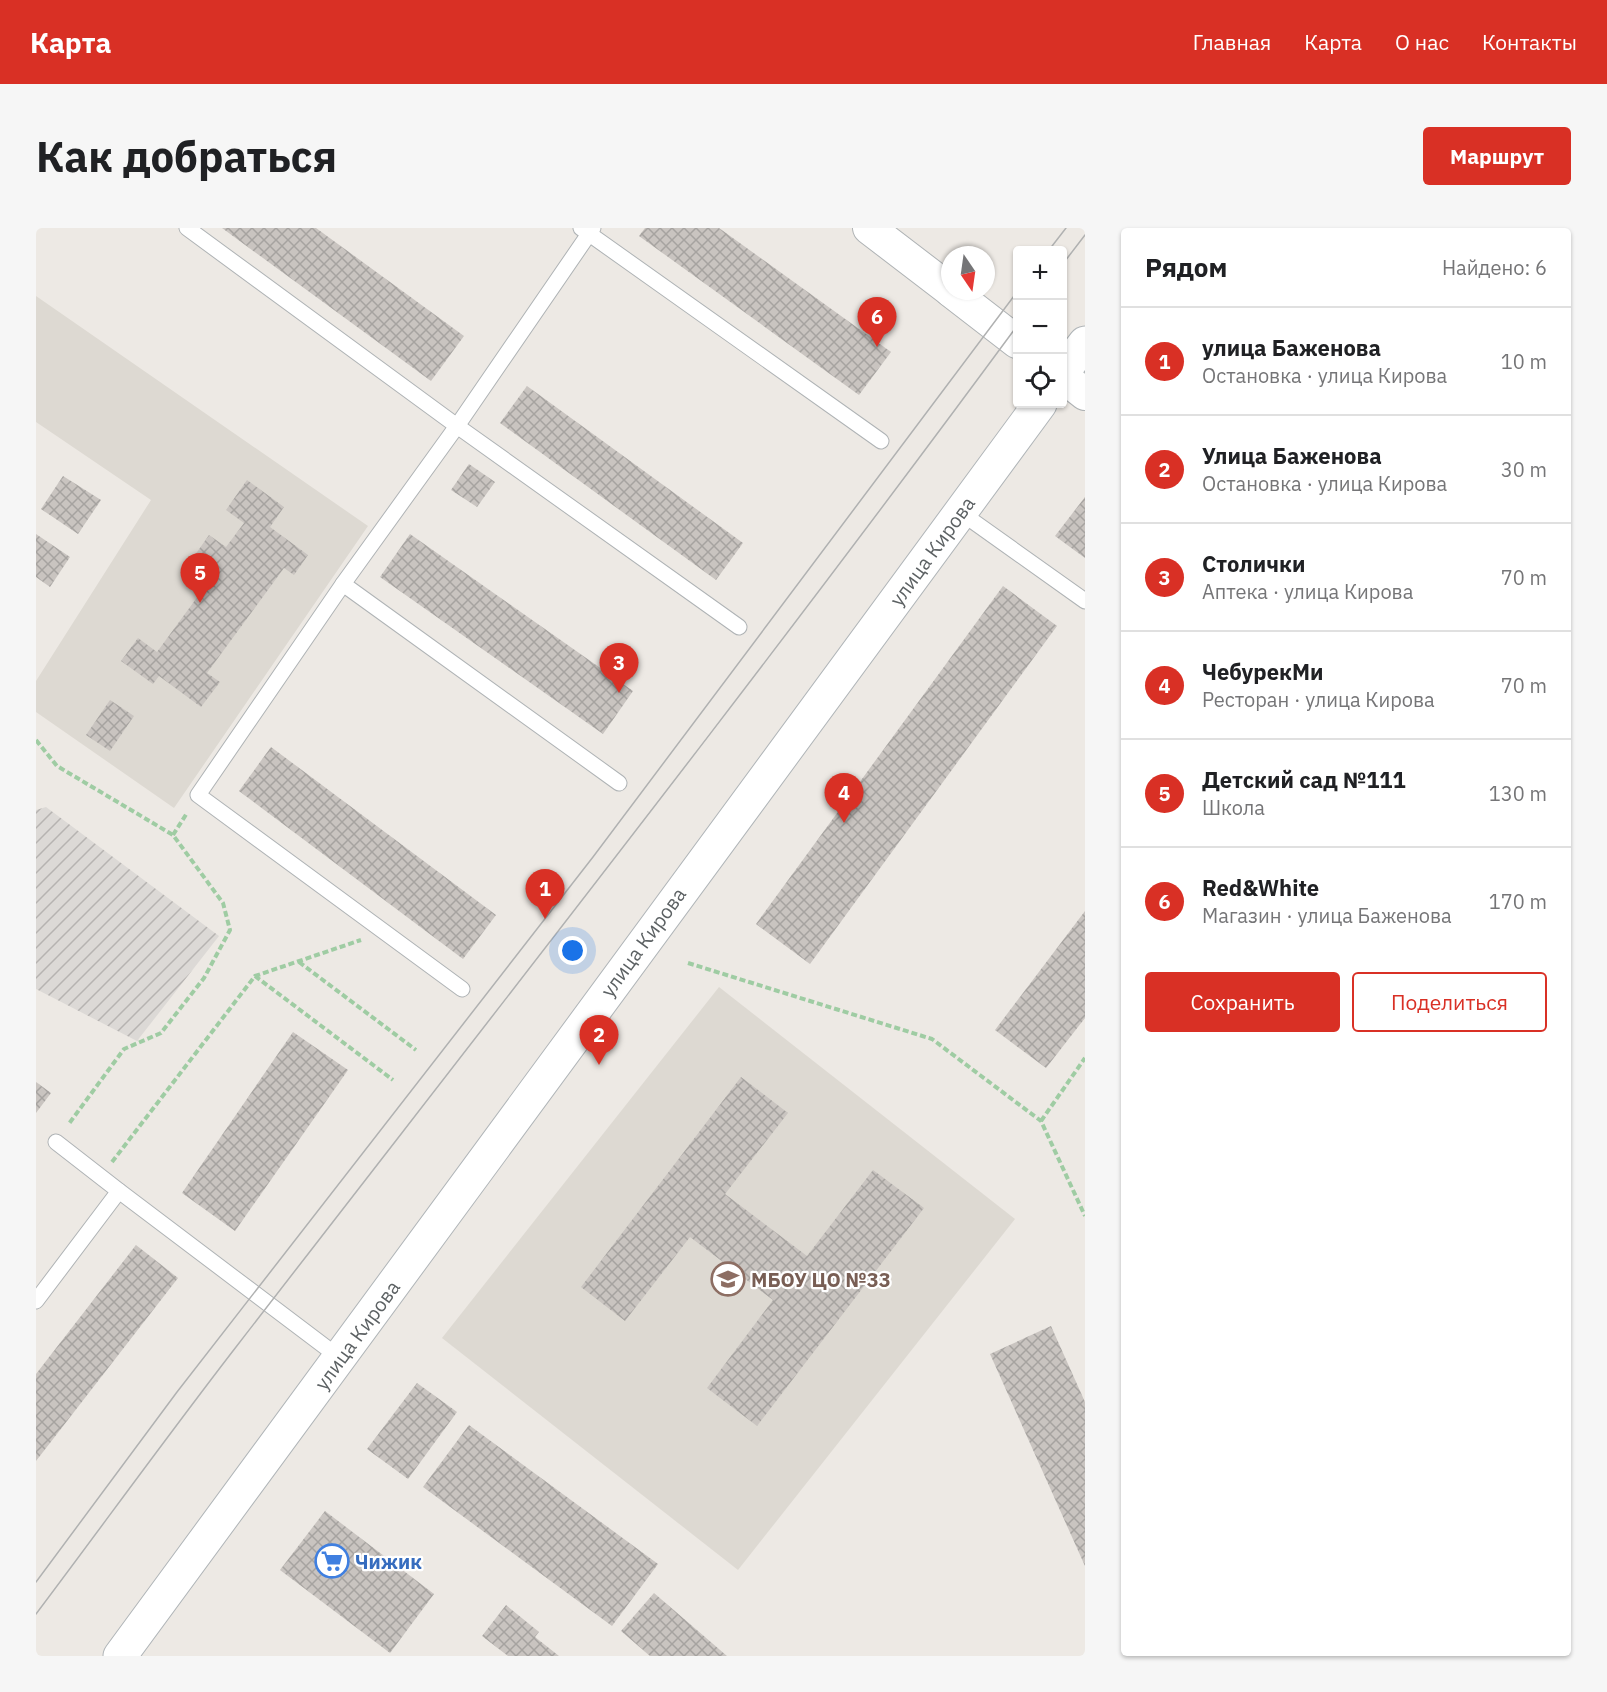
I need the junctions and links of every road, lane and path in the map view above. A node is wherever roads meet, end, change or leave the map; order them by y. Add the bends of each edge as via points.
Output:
1 (187, 228) edge
2 (869, 228) edge
3 (588, 230) edge
4 (941, 284) edge
5 (962, 300) edge
6 (1013, 339) edge
7 (1085, 343) edge
8 (1067, 368) edge
9 (1067, 379) edge
10 (1085, 394) edge
11 (1037, 408) edge
12 (457, 426) junction
13 (881, 441) dead end
14 (960, 512) junction
15 (343, 584) junction
16 (1085, 602) edge
17 (739, 627) dead end
18 (36, 740) edge
19 (619, 783) dead end
20 (198, 795) junction
21 (173, 835) junction
22 (384, 932) junction
23 (298, 961) junction
24 (688, 963) dead end
25 (255, 976) junction
26 (462, 989) dead end
27 (416, 1050) dead end
28 (1085, 1058) edge
29 (393, 1080) dead end
30 (1041, 1121) junction
31 (56, 1142) joint
32 (100, 1177) junction
33 (119, 1191) junction
34 (1085, 1216) edge
35 (36, 1301) edge
36 (340, 1358) junction
37 (120, 1656) edge

1 - 12 lane
2 - 4 street
3 - 12 lane
3 - 13 lane
5 - 6 street
7 - 8 street
9 - 10 street
11 - 14 street, улица Кирова
12 - 15 lane
12 - 17 lane
14 - 16 lane
14 - 36 street, улица Кирова
15 - 19 lane
15 - 20 lane
18 - 21 path via 57,766
20 - 21 path
20 - 22 lane
21 - 31 path via 223,903 230,930 204,978 161,1033 124,1049
22 - 23 path
22 - 26 lane
23 - 25 path
23 - 27 path
24 - 30 path via 932,1039
25 - 29 path
25 - 32 path
28 - 30 path
30 - 34 path
31 - 32 lane
32 - 33 lane
33 - 35 lane
33 - 36 lane
36 - 37 street, улица Кирова

